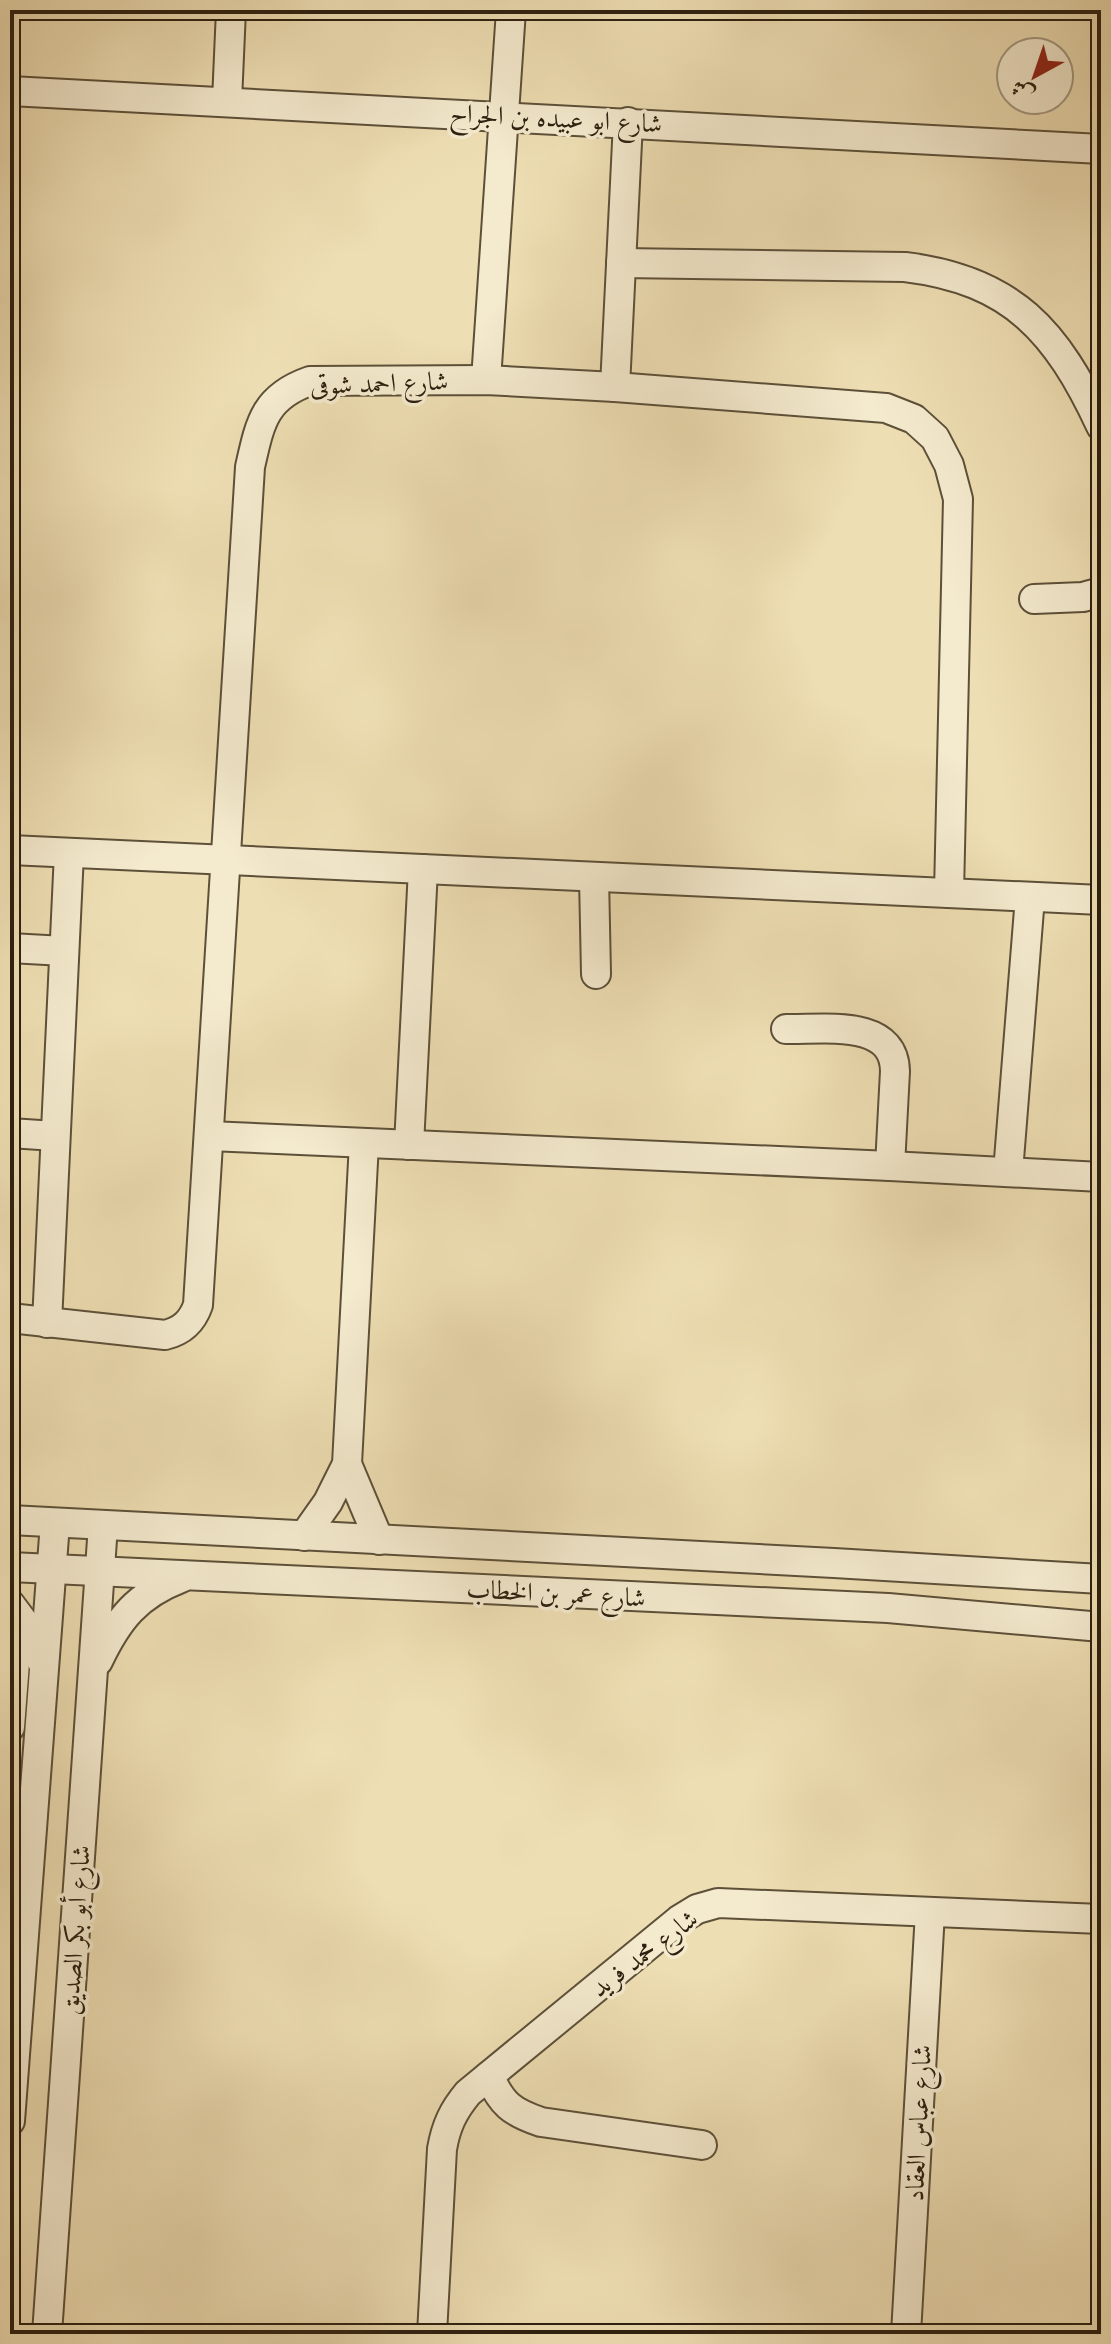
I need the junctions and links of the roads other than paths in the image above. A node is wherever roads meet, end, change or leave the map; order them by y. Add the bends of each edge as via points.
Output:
1 (511, 10) edge
2 (230, 16) edge
3 (10, 91) edge
4 (227, 101) junction
5 (506, 116) junction
6 (628, 122) junction
7 (1101, 149) edge
8 (621, 263) junction
9 (486, 380) junction
10 (615, 387) junction
11 (1101, 426) edge
12 (1101, 592) edge
13 (1034, 599) dead end
14 (10, 850) edge
15 (69, 853) junction
16 (225, 860) junction
17 (423, 869) junction
18 (594, 877) junction
19 (949, 893) junction
20 (1030, 897) junction
21 (1101, 900) edge
22 (10, 948) edge
23 (64, 951) junction
24 (596, 974) dead end
25 (786, 1029) dead end
26 (10, 1133) edge
27 (55, 1136) junction
28 (209, 1136) junction
29 (364, 1143) junction
30 (409, 1145) junction
31 (890, 1166) junction
32 (1008, 1172) junction
33 (1101, 1177) edge
34 (10, 1318) edge
35 (47, 1323) junction
36 (347, 1464) junction
37 (10, 1520) edge
38 (55, 1523) junction
39 (103, 1525) junction
40 (304, 1536) junction
41 (379, 1540) junction
42 (834, 1563) junction
43 (10, 1567) edge
44 (890, 1567) junction
45 (52, 1569) junction
46 (100, 1572) junction
47 (187, 1575) junction
48 (1101, 1579) edge
49 (10, 1604) edge
50 (833, 1606) junction
51 (888, 1608) junction
52 (1101, 1627) edge
53 (10, 1644) edge
54 (44, 1669) junction
55 (94, 1669) junction
56 (10, 1724) edge
57 (40, 1727) junction
58 (20, 1854) edge
59 (930, 1912) junction
60 (1101, 1919) edge
61 (14, 2017) edge
62 (489, 2076) junction
63 (10, 2121) edge
64 (702, 2145) dead end
65 (47, 2334) edge
66 (432, 2334) edge
67 (906, 2334) edge

1 - 5 street, شارع احمد شوقى
2 - 4 street
3 - 4 street, شارع ابو عبيده بن الجراح
4 - 5 street, شارع ابو عبيده بن الجراح
5 - 6 street, شارع ابو عبيده بن الجراح
5 - 9 street, شارع احمد شوقى
6 - 7 street, شارع ابو عبيده بن الجراح
6 - 8 street
8 - 10 street
8 - 11 street via 905,267 961,278 1020,308 1039,326 1071,369
9 - 10 street
9 - 16 street, شارع احمد شوقى via 310,381 287,389 258,428 250,467
10 - 19 street via 886,408 914,419 935,438 958,499
12 - 13 street
14 - 15 street
15 - 16 street
15 - 23 street
16 - 17 street
16 - 28 street, شارع احمد شوقى
17 - 18 street
17 - 30 street
18 - 19 street
18 - 24 street
19 - 20 street
20 - 21 street
20 - 32 street
22 - 23 street
23 - 27 street
25 - 31 street via 866,1032 888,1046 895,1071
26 - 27 street
27 - 35 street
28 - 29 street
28 - 35 street, شارع احمد شوقى via 198,1305 190,1322 165,1335
29 - 30 street
29 - 36 street
30 - 31 street
31 - 32 street
32 - 33 street
34 - 35 street, شارع احمد شوقى
36 - 40 street
36 - 41 street
37 - 38 street, شارع عمر بن الخطاب
38 - 39 street, شارع عمر بن الخطاب
38 - 45 street, شارع أبو بكر الصديق
39 - 40 street, شارع عمر بن الخطاب
39 - 46 street, شارع أبو بكر الصديق
40 - 41 street, شارع عمر بن الخطاب
41 - 42 street, شارع عمر بن الخطاب
42 - 44 street, شارع عمر بن الخطاب
42 - 50 street via 846,1583
43 - 45 street, شارع عمر بن الخطاب
44 - 48 street, شارع عمر بن الخطاب
44 - 51 street via 877,1587
45 - 46 street, شارع عمر بن الخطاب
45 - 54 street, شارع أبو بكر الصديق
46 - 47 street, شارع عمر بن الخطاب
46 - 55 street, شارع أبو بكر الصديق
47 - 50 street, شارع عمر بن الخطاب
47 - 55 street via 155,1588 128,1610
49 - 54 street via 31,1632
50 - 51 street, شارع عمر بن الخطاب
51 - 52 street, شارع عمر بن الخطاب
53 - 56 street via 15,1663
54 - 57 street, شارع أبو بكر الصديق
55 - 65 street, شارع أبو بكر الصديق
56 - 57 street
57 - 58 street, شارع أبو بكر الصديق
58 - 61 street, شارع أبو بكر الصديق
59 - 60 street, شارع محمد فريد
59 - 62 street, شارع محمد فريد via 718,1903 697,1909
59 - 67 street, شارع عباس العقاد
61 - 63 street, شارع أبو بكر الصديق
62 - 64 street via 500,2098 518,2114 541,2122
62 - 66 street, شارع محمد فريد via 455,2109 446,2128

